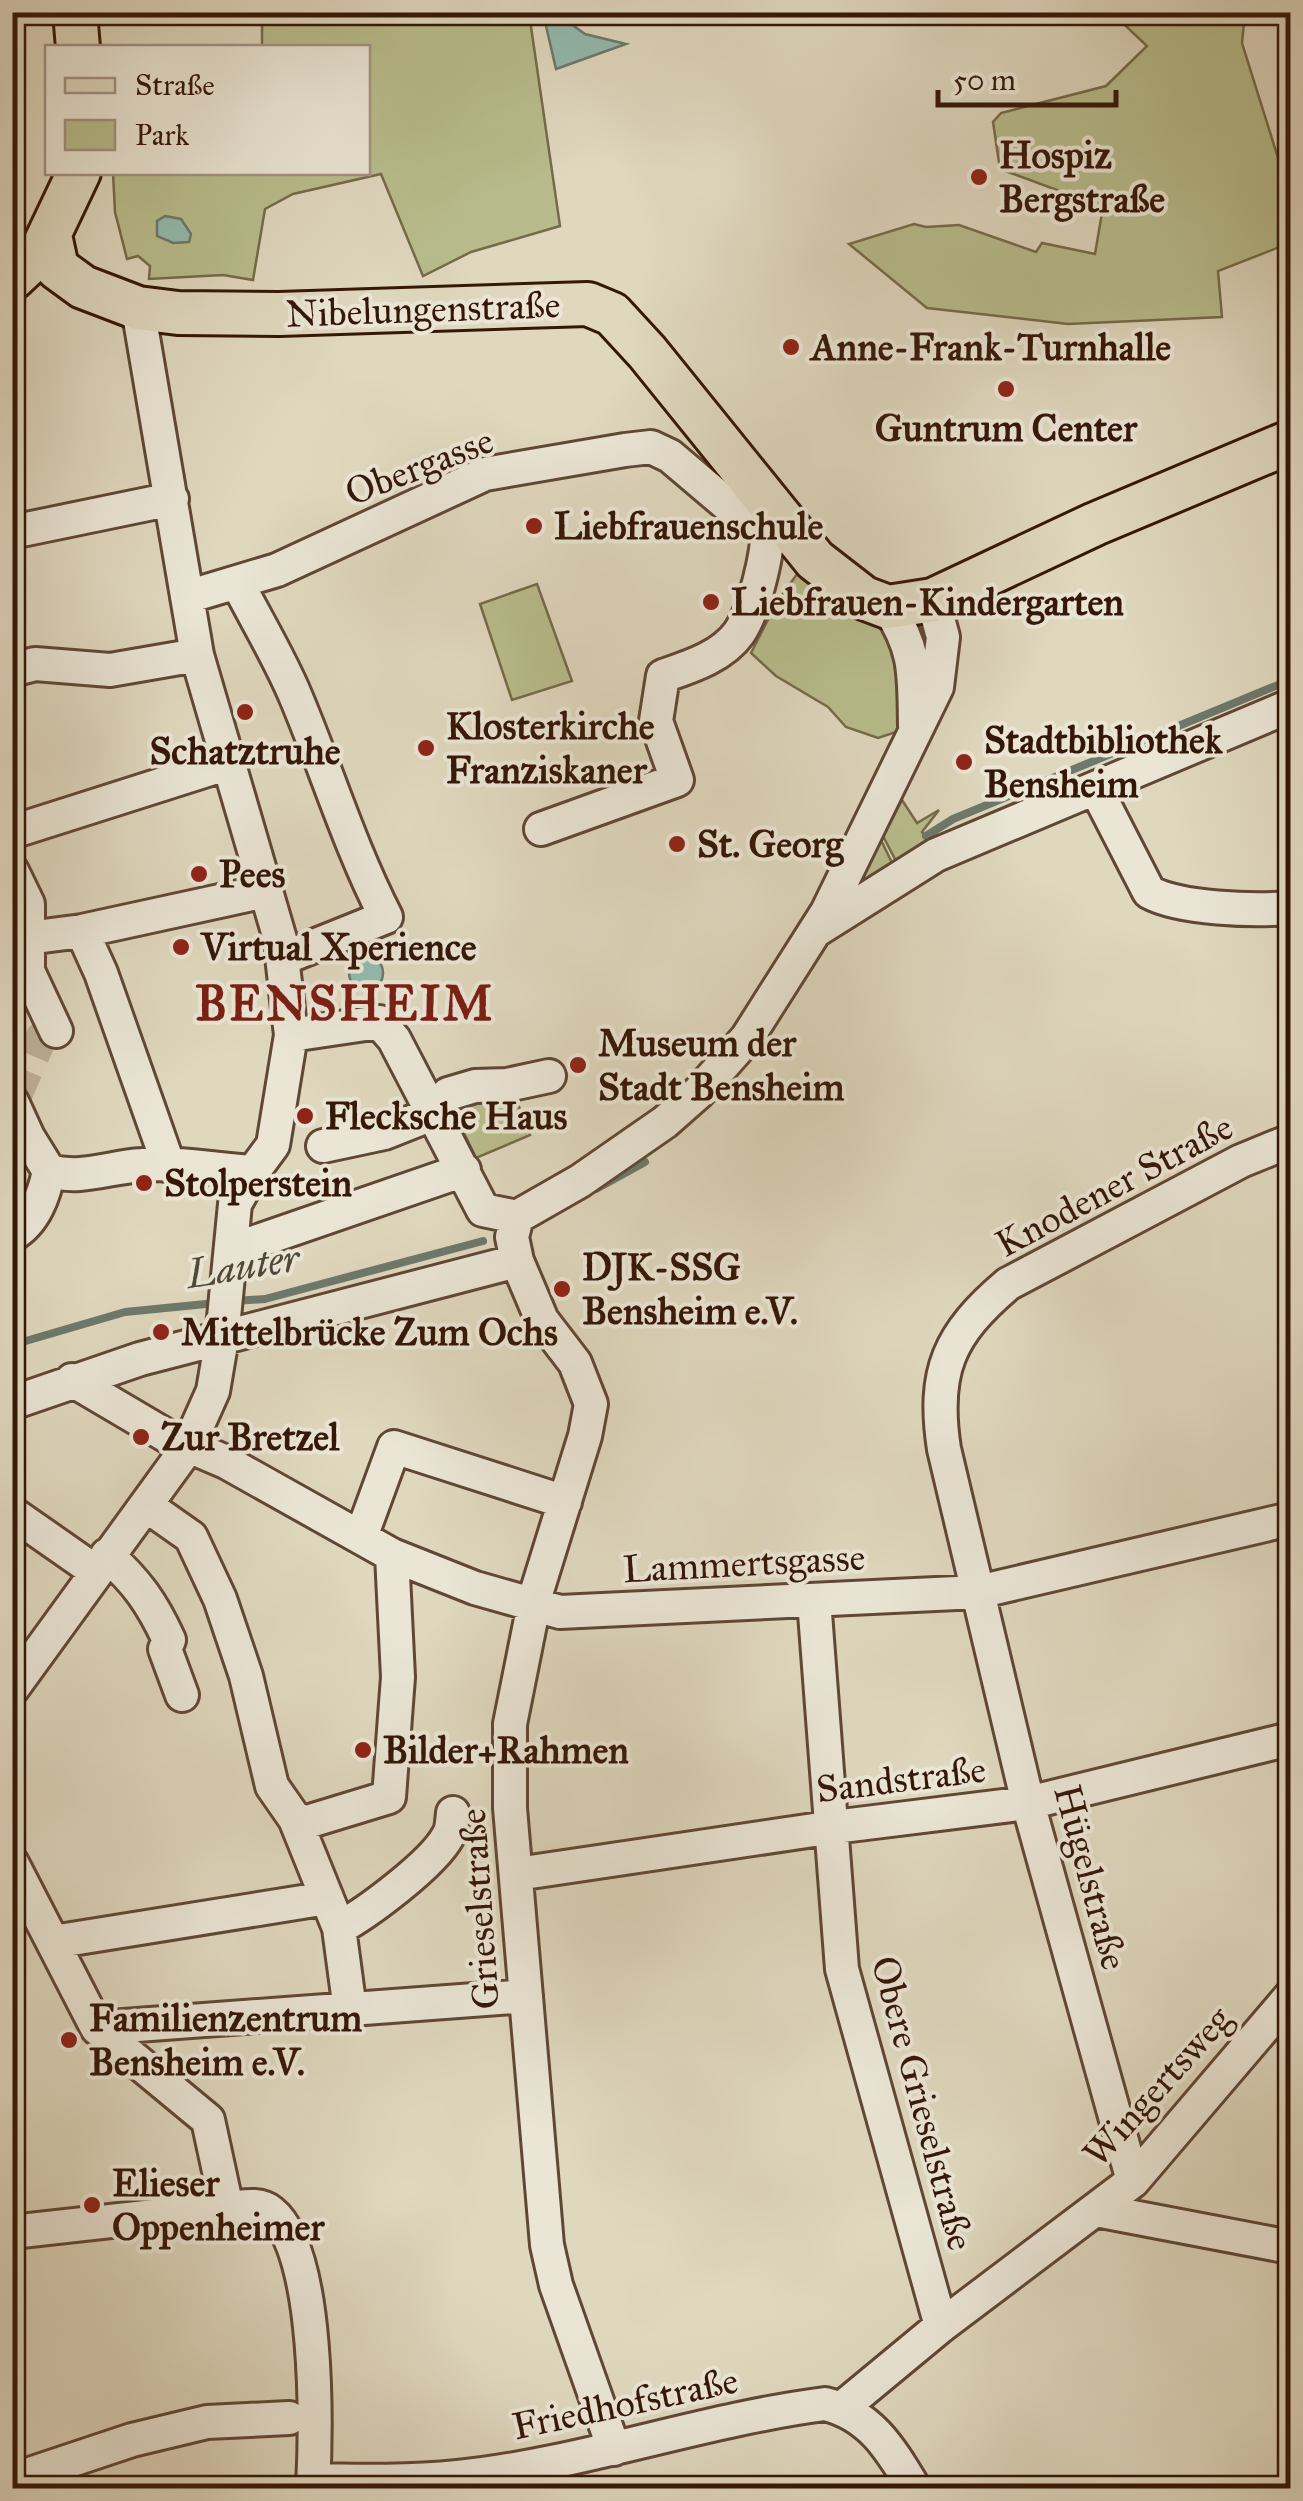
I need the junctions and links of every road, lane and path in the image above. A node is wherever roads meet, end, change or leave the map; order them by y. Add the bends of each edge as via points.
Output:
1 (75, 12) edge
2 (78, 45) edge
3 (77, 175) edge
4 (31, 242) edge
5 (12, 279) edge
6 (12, 296) edge
7 (126, 302) junction
8 (1290, 442) edge
9 (172, 500) junction
10 (774, 522) junction
11 (12, 532) edge
12 (238, 584) junction
13 (187, 597) junction
14 (933, 600) junction
15 (888, 607) junction
16 (197, 655) junction
17 (12, 670) edge
18 (1290, 706) edge
19 (916, 730) junction
20 (229, 763) junction
21 (1096, 789) junction
22 (541, 828) dead end
23 (12, 832) edge
24 (12, 870) edge
25 (266, 891) junction
26 (1290, 908) edge
27 (82, 931) junction
28 (815, 932) junction
29 (20, 957) edge
30 (284, 958) junction
31 (56, 1031) dead end
32 (291, 1034) junction
33 (549, 1076) dead end
34 (12, 1102) edge
35 (432, 1114) junction
36 (1290, 1141) edge
37 (323, 1146) dead end
38 (168, 1166) junction
39 (464, 1170) junction
40 (49, 1171) junction
41 (252, 1172) junction
42 (517, 1216) junction
43 (12, 1235) edge
44 (517, 1261) junction
45 (230, 1265) junction
46 (223, 1328) junction
47 (72, 1380) junction
48 (12, 1403) edge
49 (188, 1446) junction
50 (564, 1502) junction
51 (147, 1506) junction
52 (12, 1513) edge
53 (1290, 1519) edge
54 (361, 1537) junction
55 (392, 1555) junction
56 (101, 1563) junction
57 (978, 1592) junction
58 (814, 1600) junction
59 (533, 1605) junction
60 (12, 1689) edge
61 (182, 1695) dead end
62 (1290, 1738) edge
63 (1028, 1802) junction
64 (454, 1813) dead end
65 (294, 1819) junction
66 (834, 1827) junction
67 (12, 1863) edge
68 (518, 1874) junction
69 (333, 1913) junction
70 (53, 1942) junction
71 (526, 1996) junction
72 (1290, 1996) edge
73 (350, 2010) junction
74 (97, 2028) junction
75 (1133, 2181) junction
76 (227, 2208) junction
77 (1096, 2210) junction
78 (12, 2232) edge
79 (1290, 2247) edge
80 (941, 2326) junction
81 (842, 2408) junction
82 (289, 2418) dead end
83 (614, 2449) junction
84 (12, 2480) edge
85 (313, 2484) edge
86 (914, 2488) edge

1 - 2 main road
3 - 4 main road
4 - 5 main road via 31,264
4 - 7 main road via 73,255
6 - 7 main road, Nibelungenstraße
7 - 9 street
7 - 10 main road, Nibelungenstraße via 178,313 280,314 588,304 612,314 648,352
8 - 14 main road
9 - 11 street
9 - 13 street
10 - 12 street, Obergasse via 749,523 651,447 485,474
10 - 15 main road, Nibelungenstraße via 864,598
10 - 22 street via 738,634 701,663 663,676 656,721 677,780
12 - 13 street, Obergasse
12 - 30 street via 293,690 386,916
13 - 16 street
14 - 15 main road
14 - 19 street via 943,637 938,687
15 - 19 street via 906,634
16 - 17 street via 110,670 35,664
16 - 20 street
18 - 21 street
19 - 28 street
20 - 23 street
20 - 25 street
21 - 26 street via 1149,892 1256,911
21 - 28 street via 936,854
24 - 29 street via 28,904
25 - 27 street
25 - 30 street
27 - 29 street
27 - 38 street
28 - 42 street via 747,1038 699,1092 638,1142
29 - 31 street
30 - 32 street
32 - 35 street via 379,1022
32 - 41 street via 273,1145
33 - 35 street via 448,1094
34 - 40 street
35 - 37 street
35 - 39 street
36 - 57 street, Knodener Straße via 1033,1269 984,1305 955,1338 941,1381 940,1422
38 - 40 street via 67,1176
38 - 41 street
39 - 42 street via 482,1210
39 - 45 street
40 - 43 street via 25,1228
41 - 45 street via 236,1204
42 - 44 street
44 - 46 street
44 - 50 street, Grieselstraße via 591,1404
45 - 46 street
46 - 47 street
46 - 49 street via 213,1390
47 - 48 street
47 - 49 street, Lammertsgasse
49 - 51 street
49 - 54 street, Lammertsgasse
50 - 54 street via 394,1446
50 - 59 street, Grieselstraße
51 - 56 street
51 - 65 street via 191,1536 246,1676 272,1786
52 - 56 street
53 - 57 street, Lammertsgasse
54 - 55 street, Lammertsgasse
55 - 59 street, Lammertsgasse
55 - 65 street via 398,1677 389,1798 308,1822
56 - 60 street
56 - 61 street via 137,1582 155,1609
57 - 58 street, Lammertsgasse
57 - 63 street, Hügelstraße
58 - 59 street, Lammertsgasse via 560,1612
58 - 66 street, Obere Grieselstraße
59 - 68 street, Grieselstraße via 510,1724
62 - 63 street, Sandstraße
63 - 66 street, Sandstraße
63 - 75 street, Hügelstraße
64 - 69 street via 449,1836 376,1907
65 - 69 street
66 - 68 street, Sandstraße
66 - 80 street, Obere Grieselstraße via 842,1969
67 - 70 street
68 - 71 street, Grieselstraße
69 - 70 street
69 - 73 street
70 - 74 street
71 - 73 street
71 - 83 street, Grieselstraße via 550,2266
72 - 75 street, Wingertsweg
73 - 74 street
74 - 76 street via 208,2120
75 - 77 street, Wingertsweg
76 - 78 street
76 - 85 street via 261,2206 273,2214 298,2263 309,2310
77 - 79 street
77 - 80 street, Wingertsweg
80 - 81 street, Wingertsweg
81 - 83 street, Friedhofstraße via 798,2407
81 - 86 street via 886,2442
82 - 84 street via 207,2422
83 - 85 street, Friedhofstraße via 460,2477

